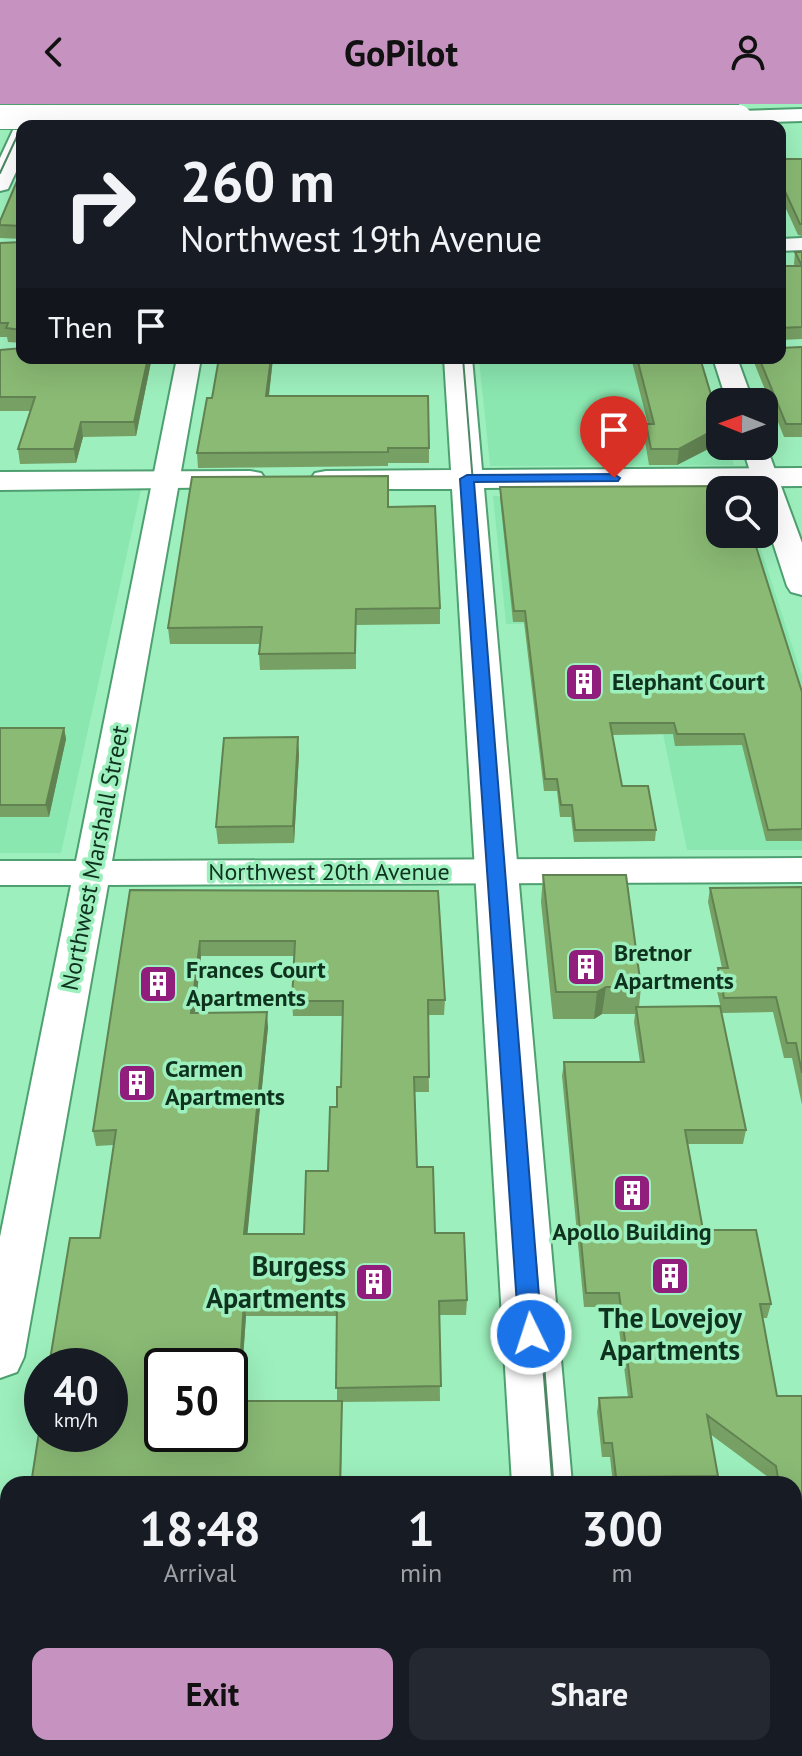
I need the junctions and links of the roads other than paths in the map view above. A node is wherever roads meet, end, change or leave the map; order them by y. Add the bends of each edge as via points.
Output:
1 (235, 116) edge
2 (802, 116) edge
3 (0, 117) edge
4 (131, 120) edge
5 (188, 364) edge
6 (458, 364) edge
7 (727, 364) edge
8 (735, 388) edge
9 (706, 477) edge
10 (778, 477) edge
11 (802, 477) edge
12 (467, 479) junction
13 (166, 480) junction
14 (0, 481) edge
15 (778, 515) edge
16 (802, 586) edge
17 (802, 870) edge
18 (92, 872) junction
19 (496, 872) junction
20 (0, 873) edge
21 (0, 1357) edge
22 (541, 1476) edge

1 - 2 main road, bridge
1 - 3 main road, bridge
1 - 4 main road, bridge
5 - 13 street, Northwest Marshall Street
6 - 12 main road
7 - 8 street
9 - 12 main road
10 - 11 main road
12 - 13 main road
12 - 19 main road
13 - 14 main road
13 - 18 street, Northwest Marshall Street
15 - 16 street
17 - 19 street, Northwest 20th Avenue
18 - 19 street, Northwest 20th Avenue
18 - 20 street, Northwest 20th Avenue
18 - 21 street, Northwest Marshall Street
19 - 22 main road

